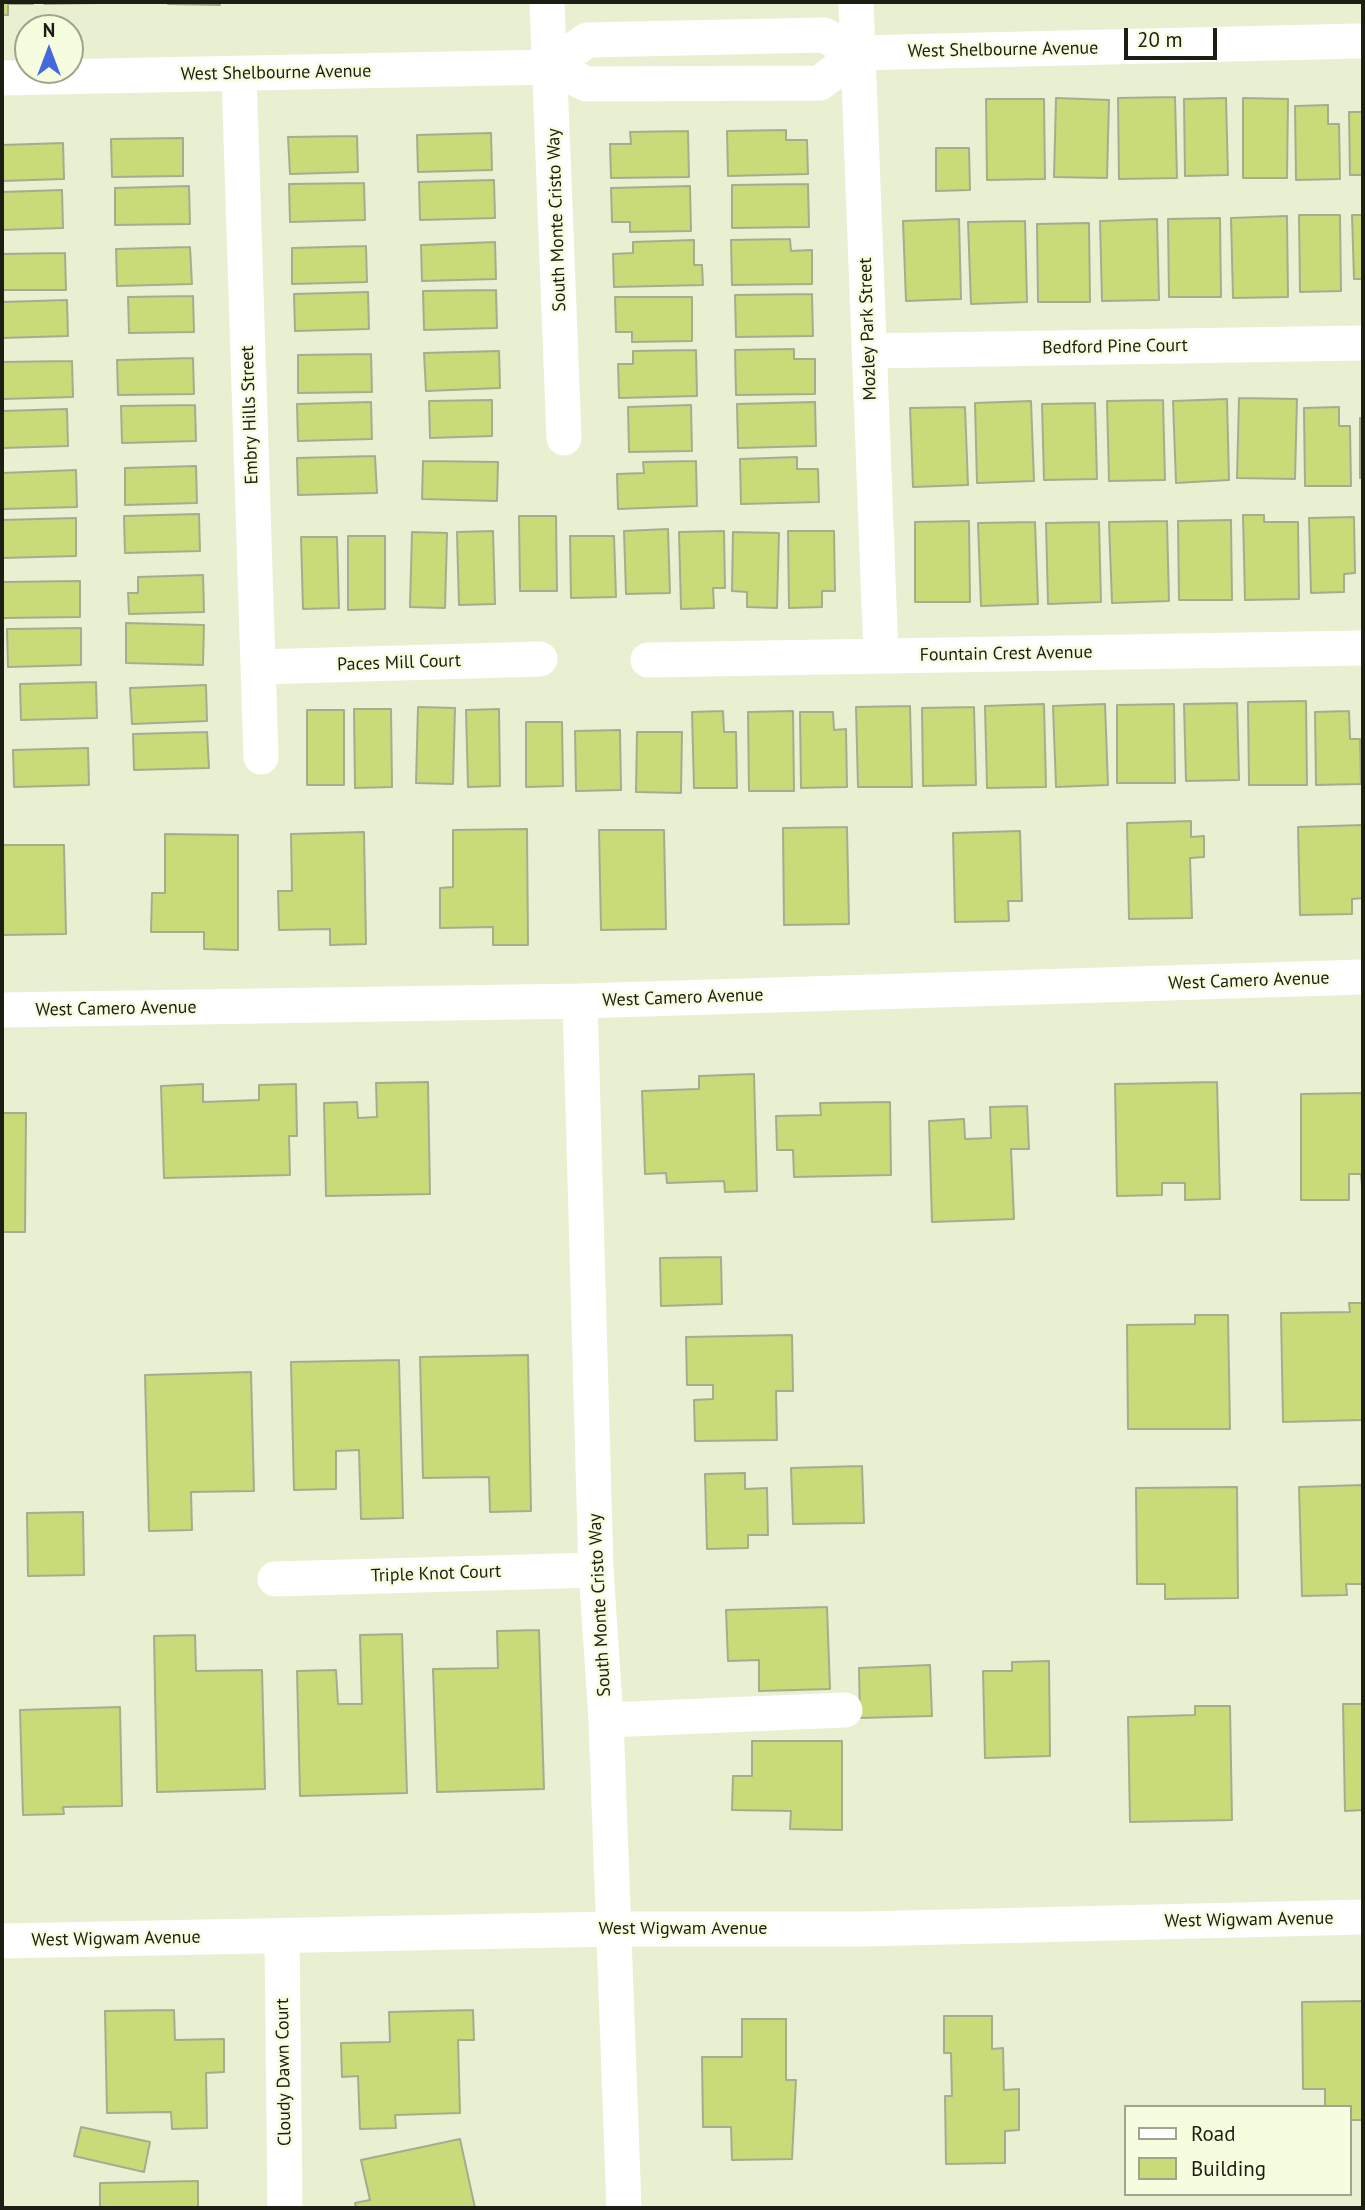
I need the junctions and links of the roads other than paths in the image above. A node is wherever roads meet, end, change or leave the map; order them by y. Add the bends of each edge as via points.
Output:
1 (547, 2) edge
2 (856, 2) edge
3 (1358, 41) dead end
4 (858, 53) junction
5 (550, 67) junction
6 (239, 74) junction
7 (2, 78) edge
8 (1361, 343) dead end
9 (869, 351) junction
10 (564, 438) dead end
11 (1363, 648) edge
12 (881, 656) junction
13 (541, 659) dead end
14 (648, 660) dead end
15 (258, 667) junction
16 (261, 757) dead end
17 (1363, 977) edge
18 (580, 1001) junction
19 (2, 1010) edge
20 (596, 1570) junction
21 (275, 1579) dead end
22 (845, 1710) dead end
23 (606, 1720) junction
24 (1363, 1917) edge
25 (614, 1929) junction
26 (282, 1936) junction
27 (2, 1941) edge
28 (285, 2208) edge
29 (624, 2208) edge

1 - 5 street, South Monte Cristo Way
2 - 4 street, Mozley Park Street
3 - 4 street, West Shelbourne Avenue
4 - 5 street, West Shelbourne Avenue via 824,35 587,40
4 - 5 street, West Shelbourne Avenue via 820,83 587,84
4 - 9 street, Mozley Park Street
5 - 6 street, West Shelbourne Avenue
5 - 10 street, South Monte Cristo Way
6 - 7 street, West Shelbourne Avenue
6 - 15 street, Embry Hills Street
8 - 9 street, Bedford Pine Court
9 - 12 street, Mozley Park Street
11 - 12 street, Fountain Crest Avenue
12 - 14 street, Fountain Crest Avenue
13 - 15 street, Paces Mill Court
15 - 16 street, Embry Hills Street
17 - 18 street, West Camero Avenue
18 - 19 street, West Camero Avenue
18 - 20 street, South Monte Cristo Way
20 - 21 street, Triple Knot Court
20 - 23 street, South Monte Cristo Way
22 - 23 street
23 - 25 street, South Monte Cristo Way
24 - 25 street, West Wigwam Avenue via 863,1929
25 - 26 street, West Wigwam Avenue
25 - 29 street, South Monte Cristo Way
26 - 27 street, West Wigwam Avenue
26 - 28 street, Cloudy Dawn Court

